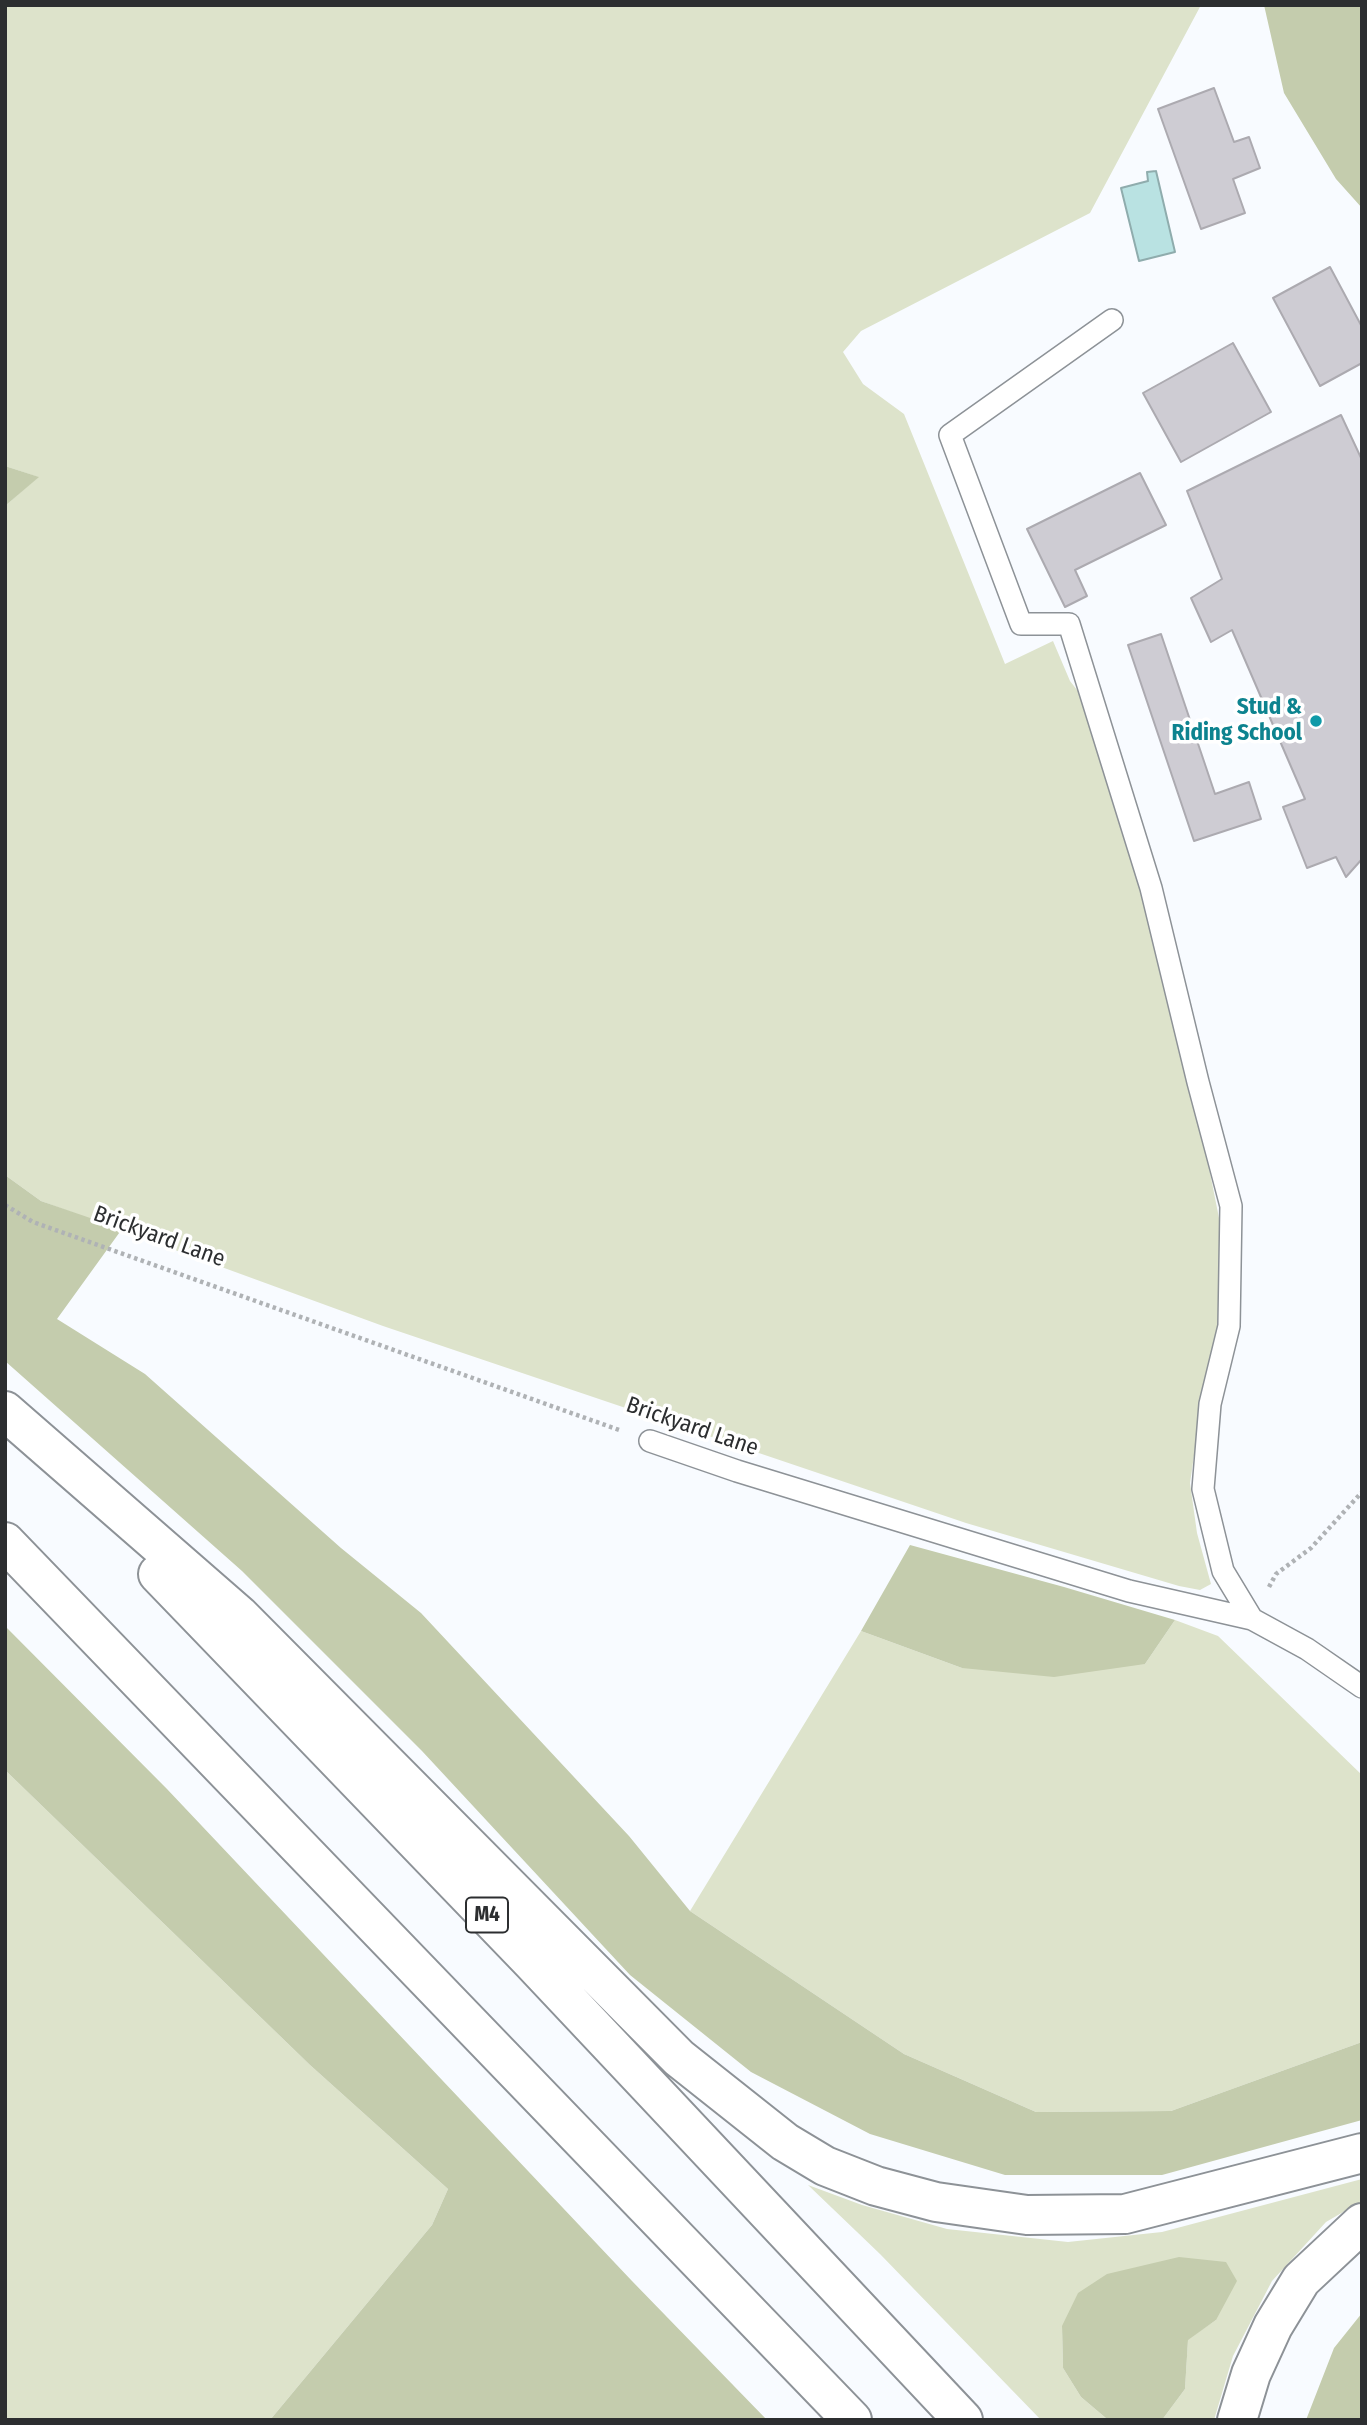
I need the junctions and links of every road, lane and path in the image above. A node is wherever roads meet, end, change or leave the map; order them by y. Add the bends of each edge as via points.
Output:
1 (1112, 320) dead end
2 (5, 1205) edge
3 (5, 1411) edge
4 (5, 1416) edge
5 (650, 1441) joint
6 (1362, 1492) edge
7 (5, 1542) edge
8 (1252, 1619) junction
9 (1362, 1688) edge
10 (1362, 2153) edge
11 (1362, 2224) edge
12 (852, 2420) edge
13 (963, 2420) edge
14 (1237, 2420) edge

1 - 8 lane via 950,435 1021,624 1069,624 1151,888 1231,1206 1229,1326 1210,1404 1203,1489 1223,1571
2 - 5 path, Brickyard Lane via 33,1222
3 - 10 highway via 239,1615 679,2058 785,2142 825,2166 936,2202 1027,2215 1125,2214
4 - 13 highway, M4 via 532,1962
5 - 8 lane, Brickyard Lane via 1129,1591
6 - 8 path via 1311,1548 1276,1574
7 - 12 highway
8 - 9 lane, Brickyard Lane via 1307,1648
11 - 14 highway via 1301,2280 1251,2374

